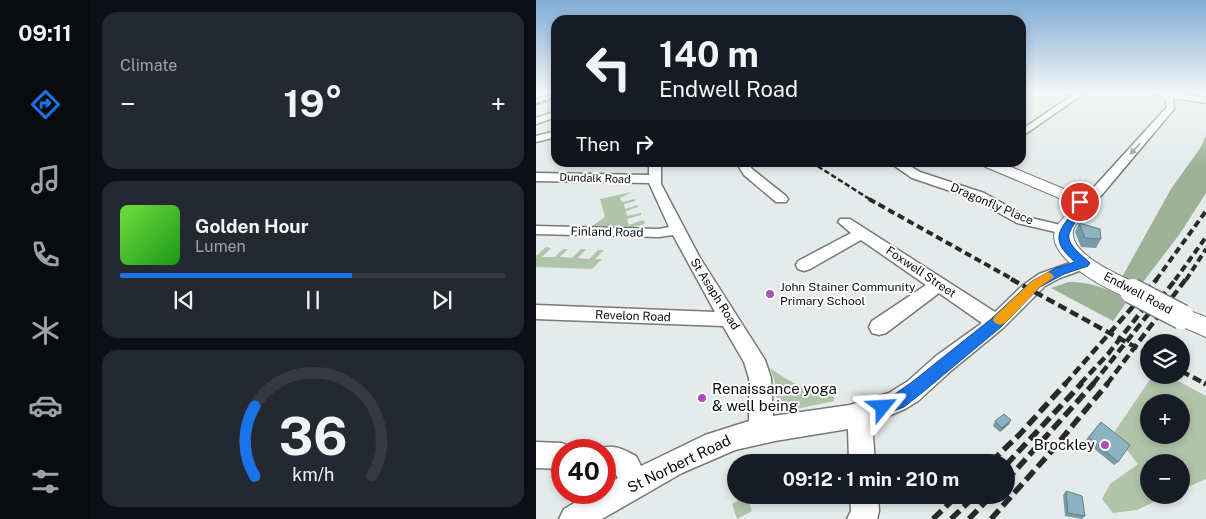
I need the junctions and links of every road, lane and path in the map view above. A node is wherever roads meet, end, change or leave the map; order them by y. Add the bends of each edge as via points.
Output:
1 (549, 116) edge
2 (1047, 116) edge
3 (1164, 116) edge
4 (536, 120) edge
5 (1026, 131) edge
6 (551, 135) edge
7 (536, 139) edge
8 (744, 167) edge
9 (903, 167) edge
10 (999, 167) edge
11 (654, 171) edge
12 (536, 177) edge
13 (781, 199) dead end
14 (1080, 202) junction
15 (845, 222) dead end
16 (536, 230) edge
17 (678, 230) junction
18 (1064, 230) junction
19 (862, 233) junction
20 (1084, 263) junction
21 (804, 265) dead end
22 (939, 284) junction
23 (536, 312) edge
24 (728, 316) junction
25 (996, 323) junction
26 (878, 327) dead end
27 (1206, 327) edge
28 (859, 414) junction
29 (761, 430) junction
30 (862, 454) edge
31 (536, 455) edge
32 (551, 456) edge
33 (616, 460) edge
34 (634, 485) junction
35 (865, 504) edge
36 (574, 519) edge
37 (862, 519) edge

1 - 4 street
2 - 5 street
3 -> 14 street via 1089,201
6 - 7 street
8 - 13 street
9 - 18 street, Dragonfly Place via 923,178 979,196 1022,220
10 - 14 main road
11 - 12 street, Dundalk Road
11 - 17 street, St Asaph Road
14 - 18 main road via 1080,209
15 - 19 street, Foxwell Street
16 - 17 street, Finland Road via 631,233
17 - 24 street, St Asaph Road
18 - 20 main road, Endwell Road via 1063,239 1068,250
19 - 21 street
19 - 22 street, Foxwell Street
20 - 25 street, St Norbert Road via 1045,278
20 - 27 main road, Endwell Road, bridge via 1132,292
22 - 25 street, Foxwell Street
22 - 26 street
23 - 24 street, Revelon Road via 720,320
24 - 29 street, St Asaph Road via 747,346 760,378
25 - 28 street, St Norbert Road via 898,401
28 - 29 street, St Norbert Road
28 - 30 street
29 - 34 street, St Norbert Road via 706,448
31 - 32 street
33 - 34 street via 627,465
34 - 36 street, St Norbert Road
35 - 37 street

